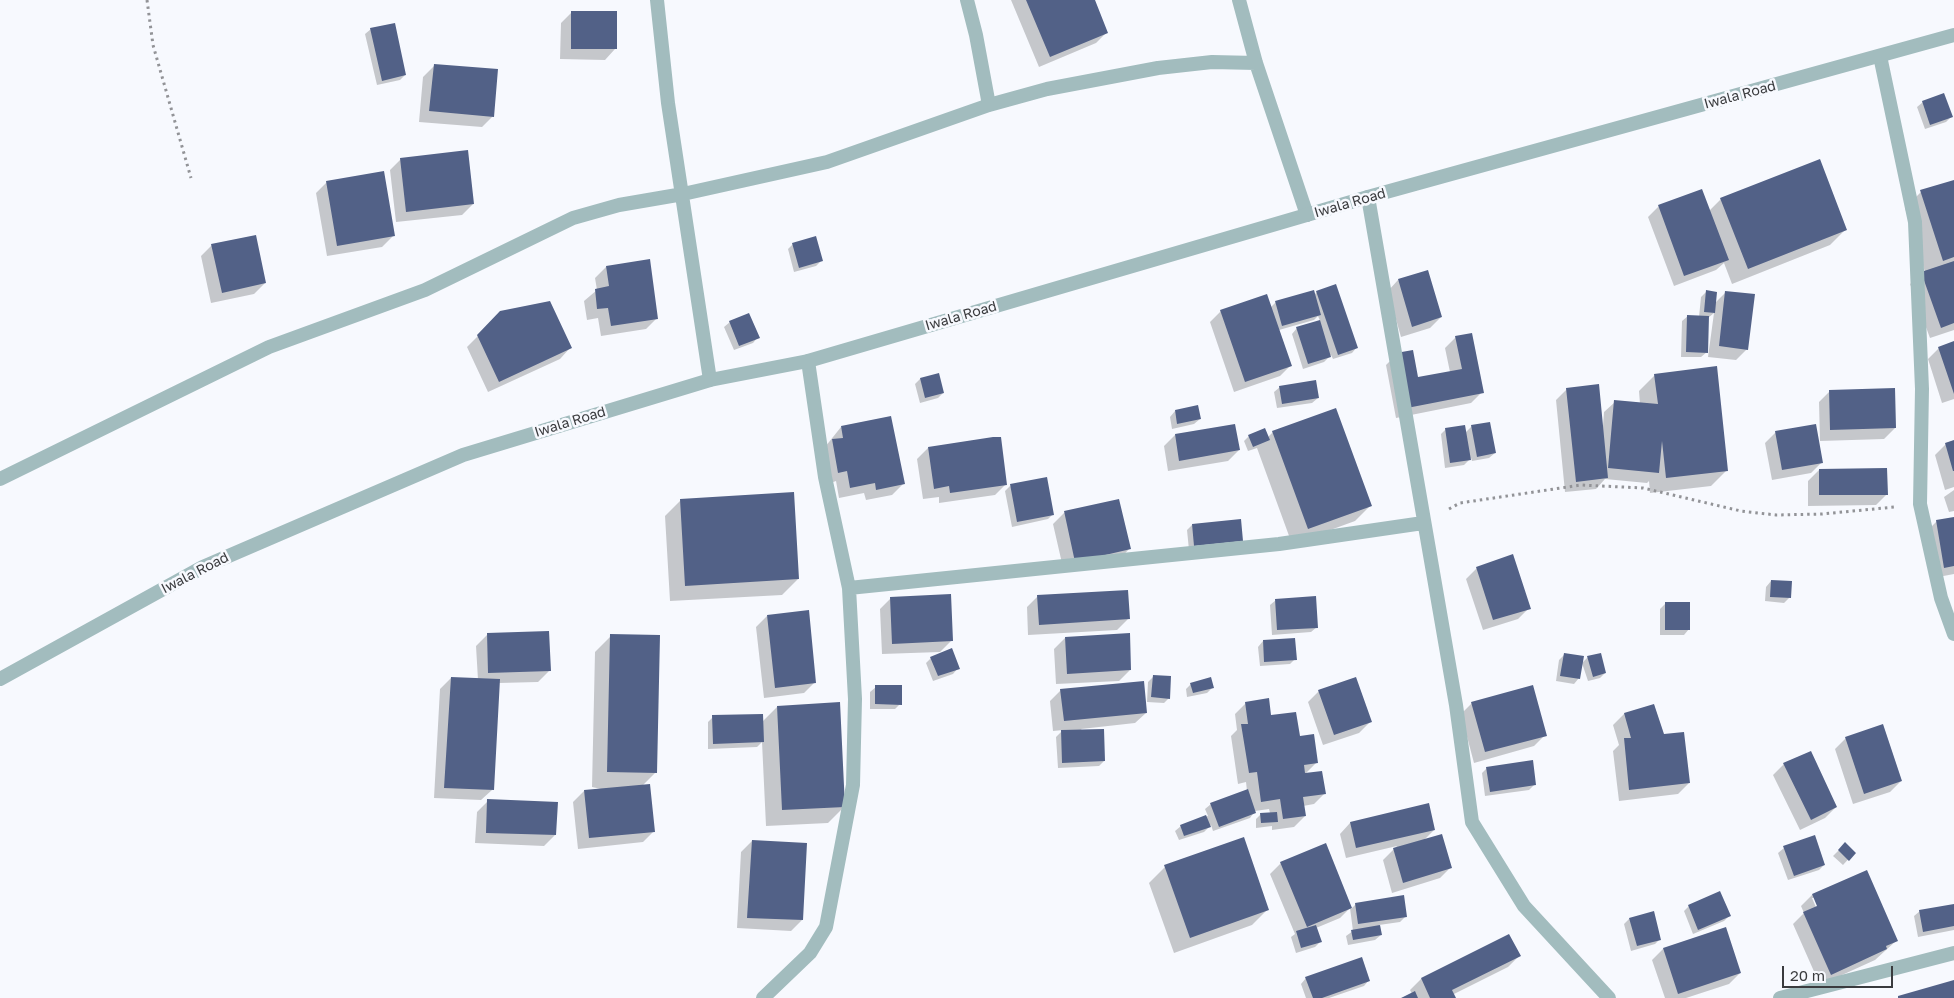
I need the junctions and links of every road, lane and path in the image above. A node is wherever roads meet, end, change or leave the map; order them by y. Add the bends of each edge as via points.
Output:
1 (147, 0) edge
2 (657, 0) edge
3 (967, 0) edge
4 (1239, 0) edge
5 (1954, 35) edge
6 (1880, 56) junction
7 (1256, 63) junction
8 (989, 105) junction
9 (191, 178) dead end
10 (683, 194) junction
11 (1368, 197) junction
12 (1307, 215) junction
13 (808, 361) junction
14 (710, 380) junction
15 (0, 479) edge
16 (1920, 504) junction
17 (1423, 523) junction
18 (849, 588) junction
19 (1954, 634) edge
20 (0, 679) edge
21 (1954, 953) edge
22 (763, 998) edge
23 (1610, 998) edge
24 (1780, 998) edge

1 - 9 path via 153,45
2 - 10 street via 668,102
3 - 8 street
4 - 7 street
5 - 6 street, Iwala Road
6 - 11 street, Iwala Road
6 - 16 street via 1915,222 1922,389
7 - 8 street via 1212,62 1158,68 1047,89
7 - 12 street
8 - 10 street via 826,162
10 - 14 street
10 - 15 street via 618,204 573,218 426,290 269,347
11 - 12 street, Iwala Road
11 - 17 street
12 - 13 street, Iwala Road
13 - 14 street, Iwala Road
13 - 18 street via 825,477
14 - 20 street, Iwala Road via 454,459 203,567
16 - 17 path via 1822,514 1776,515 1643,488 1581,485 1460,503
16 - 19 street via 1941,598
17 - 18 street via 1279,544
17 - 23 street via 1456,705 1472,822 1524,906
18 - 22 street via 855,699 853,785 826,927 810,953
21 - 24 street

